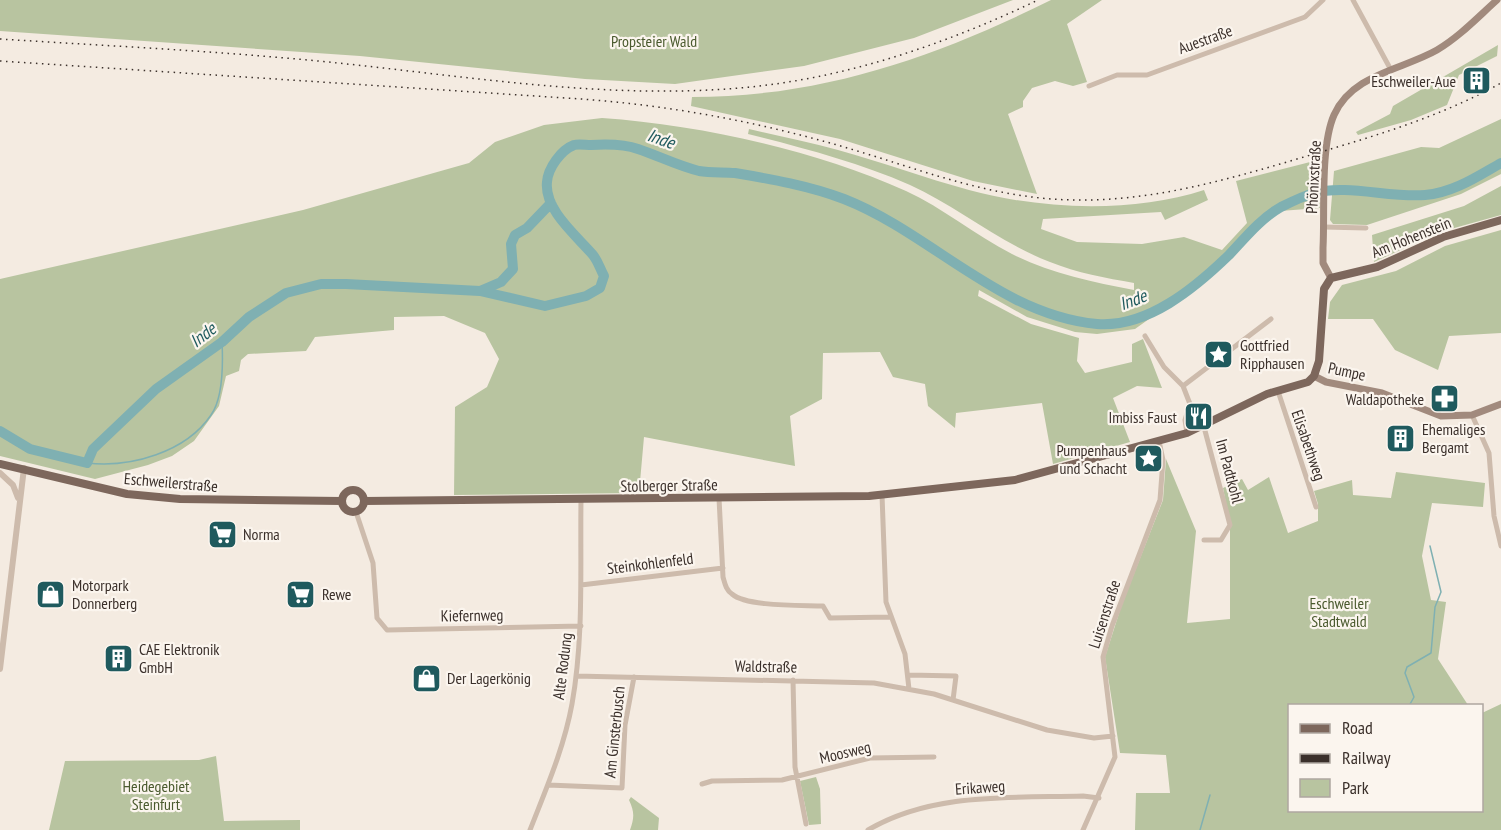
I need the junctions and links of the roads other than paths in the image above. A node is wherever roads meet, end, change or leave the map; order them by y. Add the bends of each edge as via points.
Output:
1 (1323, 0) edge
2 (1353, 0) edge
3 (1497, 0) edge
4 (1391, 70) junction
5 (1089, 86) dead end
6 (1501, 220) edge
7 (1324, 227) junction
8 (1366, 228) dead end
9 (1330, 278) junction
10 (1270, 319) dead end
11 (1145, 336) dead end
12 (1314, 376) junction
13 (1183, 387) junction
14 (1278, 391) junction
15 (1501, 404) edge
16 (1472, 414) junction
17 (1204, 427) junction
18 (1187, 433) junction
19 (1159, 441) junction
20 (0, 464) edge
21 (24, 468) junction
22 (0, 473) edge
23 (882, 495) junction
24 (719, 498) junction
25 (581, 500) junction
26 (19, 501) junction
27 (342, 501) junction
28 (364, 501) junction
29 (1316, 507) dead end
30 (356, 512) junction
31 (1498, 516) edge
32 (1204, 540) dead end
33 (1501, 546) edge
34 (723, 568) junction
35 (580, 585) junction
36 (890, 617) junction
37 (581, 626) junction
38 (3, 629) edge
39 (0, 669) edge
40 (909, 675) junction
41 (576, 676) junction
42 (634, 677) junction
43 (793, 680) junction
44 (909, 689) junction
45 (953, 700) junction
46 (1113, 736) junction
47 (934, 757) dead end
48 (798, 778) junction
49 (702, 784) dead end
50 (548, 785) junction
51 (1099, 798) junction
52 (806, 824) dead end
53 (530, 830) edge
54 (868, 830) edge
55 (1083, 830) edge

1 - 5 street, Auestraße via 1305,17 1147,75 1117,75
2 - 4 street
3 - 4 main road, Phönixstraße via 1461,34 1437,50
4 - 7 main road, Phönixstraße via 1352,91 1334,115 1327,141
6 - 9 main road, Am Hohenstein via 1443,237 1377,267
7 - 8 street, Phönixstraße
7 - 9 main road, Phönixstraße via 1323,263
9 - 12 main road, Phönixstraße via 1324,289 1322,339
10 - 13 street
11 - 13 street
12 - 14 main road, Pumpe via 1304,384
12 - 16 main road, Pumpe via 1382,393 1442,416
13 - 18 street via 1190,404 1185,420
14 - 17 main road, Pumpe
14 - 29 street, Elisabethweg
15 - 16 main road, Pumpe
16 - 31 street via 1489,453
17 - 18 main road, Pumpe
17 - 32 street, Im Padtkohl via 1230,525 1221,540
18 - 19 main road, Pumpe
19 - 23 main road, Stolberger Straße via 1015,480
19 - 46 street, Luisenstraße via 1163,460 1160,500 1103,657
20 - 21 main road, Eschweilerstraße
21 - 26 street
21 - 27 main road, Eschweilerstraße via 127,494 180,499
22 - 26 street via 13,485
23 - 24 main road, Stolberger Straße
23 - 36 street via 886,602
24 - 25 main road, Stolberger Straße
24 - 34 street
25 - 28 main road, Stolberger Straße
25 - 35 street, Alte Rodung
26 - 38 street
27 - 28 main road via 351,490 361,494
27 - 30 main road via 346,510
28 - 30 main road
30 - 37 street, Kiefernweg via 373,563 377,618 387,630
31 - 33 street
34 - 35 street, Steinkohlenfeld
34 - 36 street via 726,588 739,598 823,606 830,618
35 - 37 street, Alte Rodung
36 - 40 street
37 - 41 street, Alte Rodung
38 - 39 street
40 - 44 street
40 - 45 street via 956,676
41 - 42 street, Waldstraße
41 - 50 street, Alte Rodung via 563,741
42 - 43 street, Waldstraße
42 - 50 street, Am Ginsterbusch via 625,725 622,788
43 - 44 street, Waldstraße via 874,683
43 - 48 street, Moosweg
44 - 45 street, Waldstraße
45 - 46 street, Waldstraße via 1047,730 1094,738
46 - 51 street, Luisenstraße via 1115,757
47 - 48 street, Moosweg via 870,758
48 - 49 street, Moosweg
48 - 52 street, Moosweg
50 - 53 street, Alte Rodung
51 - 54 street, Erikaweg via 945,803 895,817
51 - 55 street, Luisenstraße

